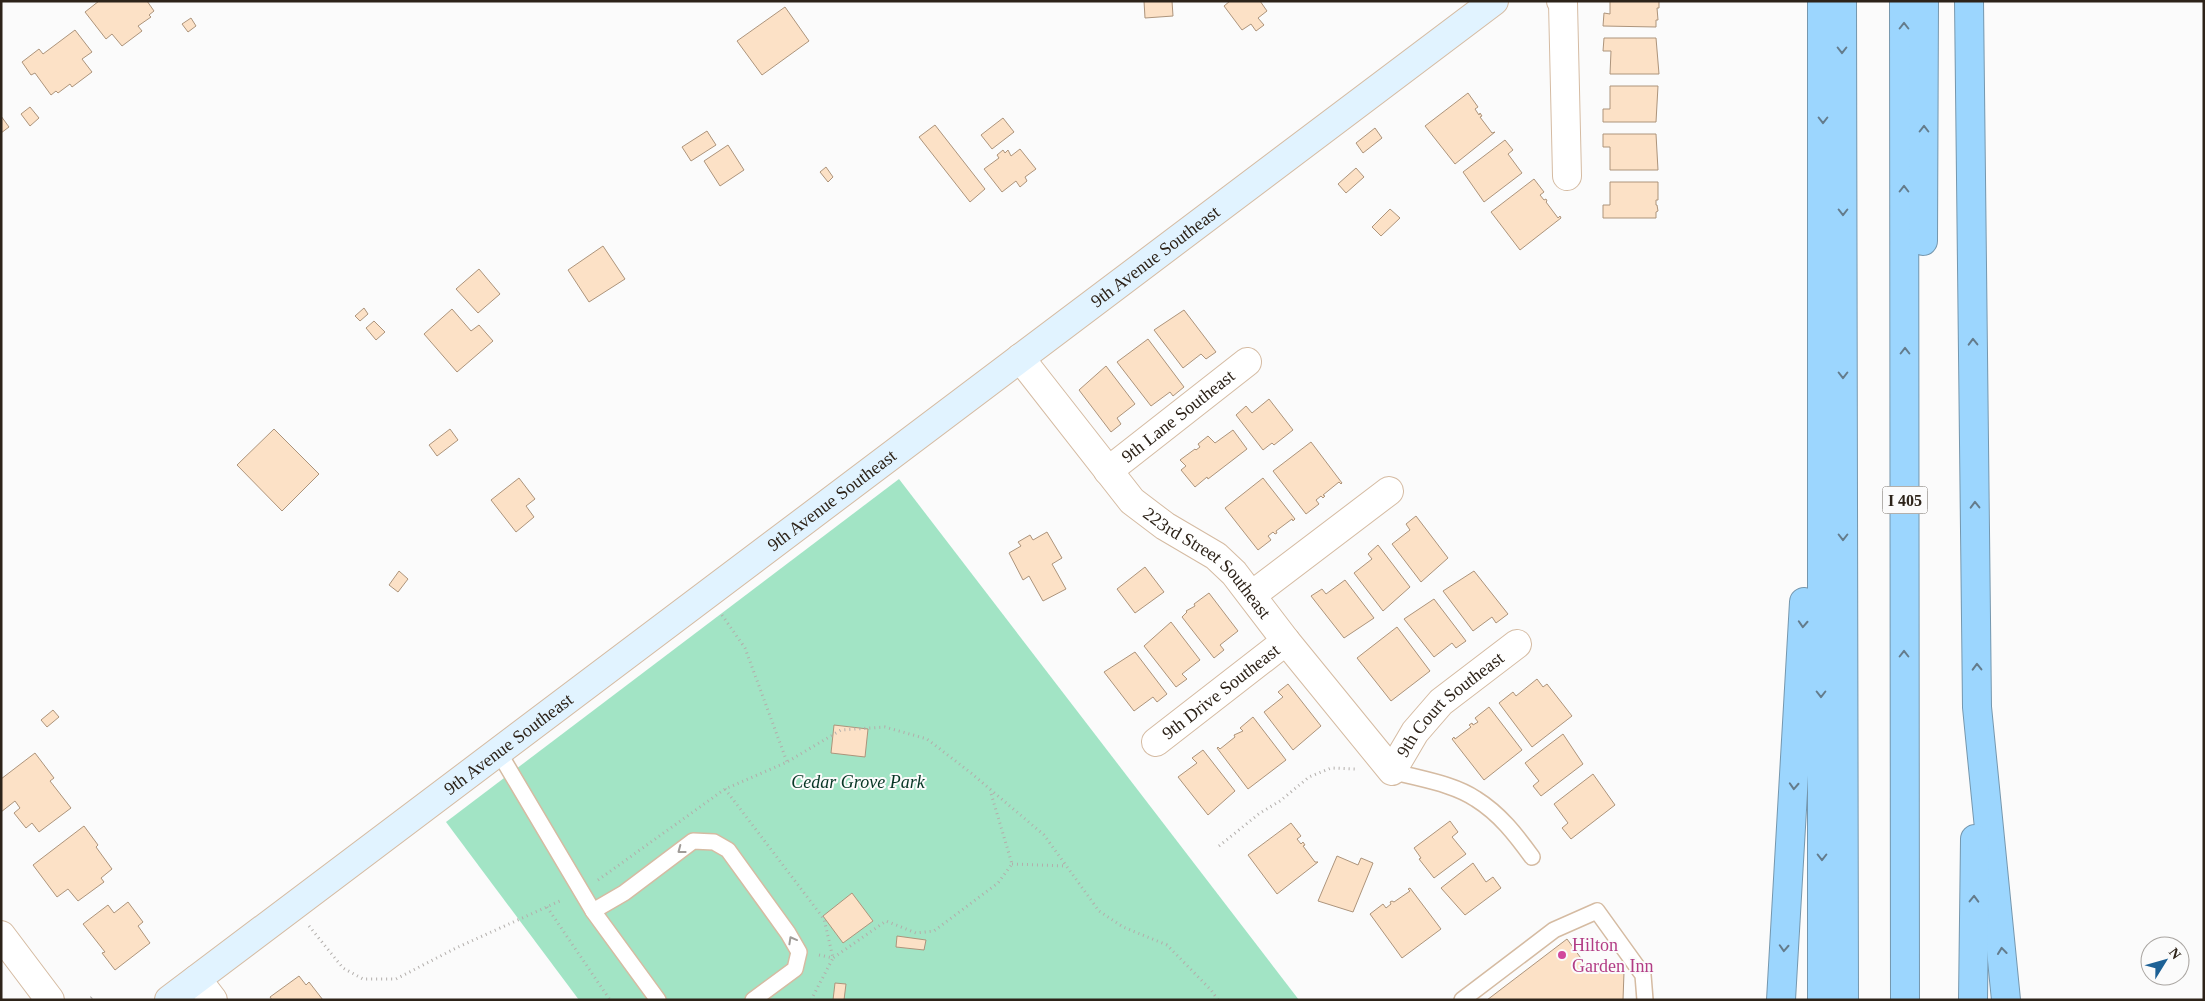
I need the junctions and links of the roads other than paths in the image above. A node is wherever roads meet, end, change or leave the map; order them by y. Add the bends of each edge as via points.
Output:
1 (1494, 1) edge
2 (1561, 1) edge
3 (1822, 1) edge
4 (1842, 1) edge
5 (1904, 1) edge
6 (1924, 1) edge
7 (1969, 1) edge
8 (1567, 176) dead end
9 (1823, 278) junction
10 (1020, 358) junction
11 (1247, 362) dead end
12 (1108, 471) junction
13 (1389, 491) dead end
14 (1252, 595) junction
15 (1286, 642) junction
16 (1517, 644) dead end
17 (1977, 707) junction
18 (1156, 742) dead end
19 (498, 751) junction
20 (1392, 771) junction
21 (1532, 857) dead end
22 (593, 911) junction
23 (1, 935) edge
24 (205, 989) edge
25 (50, 1000) edge
26 (169, 1000) edge
27 (658, 1000) edge
28 (753, 1000) edge
29 (1462, 1000) edge
30 (1645, 1000) edge
31 (1781, 1000) edge
32 (1822, 1000) edge
33 (1844, 1000) edge
34 (1905, 1000) edge
35 (1920, 1000) edge
36 (1973, 1000) edge
37 (2006, 1000) edge

1 - 10 main road, 9th Avenue Southeast
2 - 8 street
3 -> 9 highway
4 -> 33 highway
34 -> 5 highway, I 405
35 -> 6 highway, I 405
17 -> 7 highway
9 -> 31 highway
9 -> 32 highway
10 - 12 street, 223rd Street Southeast
10 - 19 main road, 9th Avenue Southeast
11 - 12 street, 9th Lane Southeast
12 - 14 street, 223rd Street Southeast via 1132,501 1165,526 1216,556
13 - 14 street
14 - 15 street, 223rd Street Southeast
15 - 18 street, 9th Drive Southeast
15 - 20 street, 223rd Street Southeast
16 - 20 street, 9th Court Southeast via 1441,702 1415,732
36 -> 17 highway
37 -> 17 highway
19 - 22 lane
19 - 24 main road, 9th Avenue Southeast
20 - 21 lane via 1450,787 1475,798 1510,828
22 - 27 lane
28 -> 22 lane via 796,969 798,952 788,933 728,850 714,842 693,841 624,893
23 - 25 street
24 - 26 main road, 9th Avenue Southeast
29 - 30 lane via 1554,930 1597,911 1643,975

